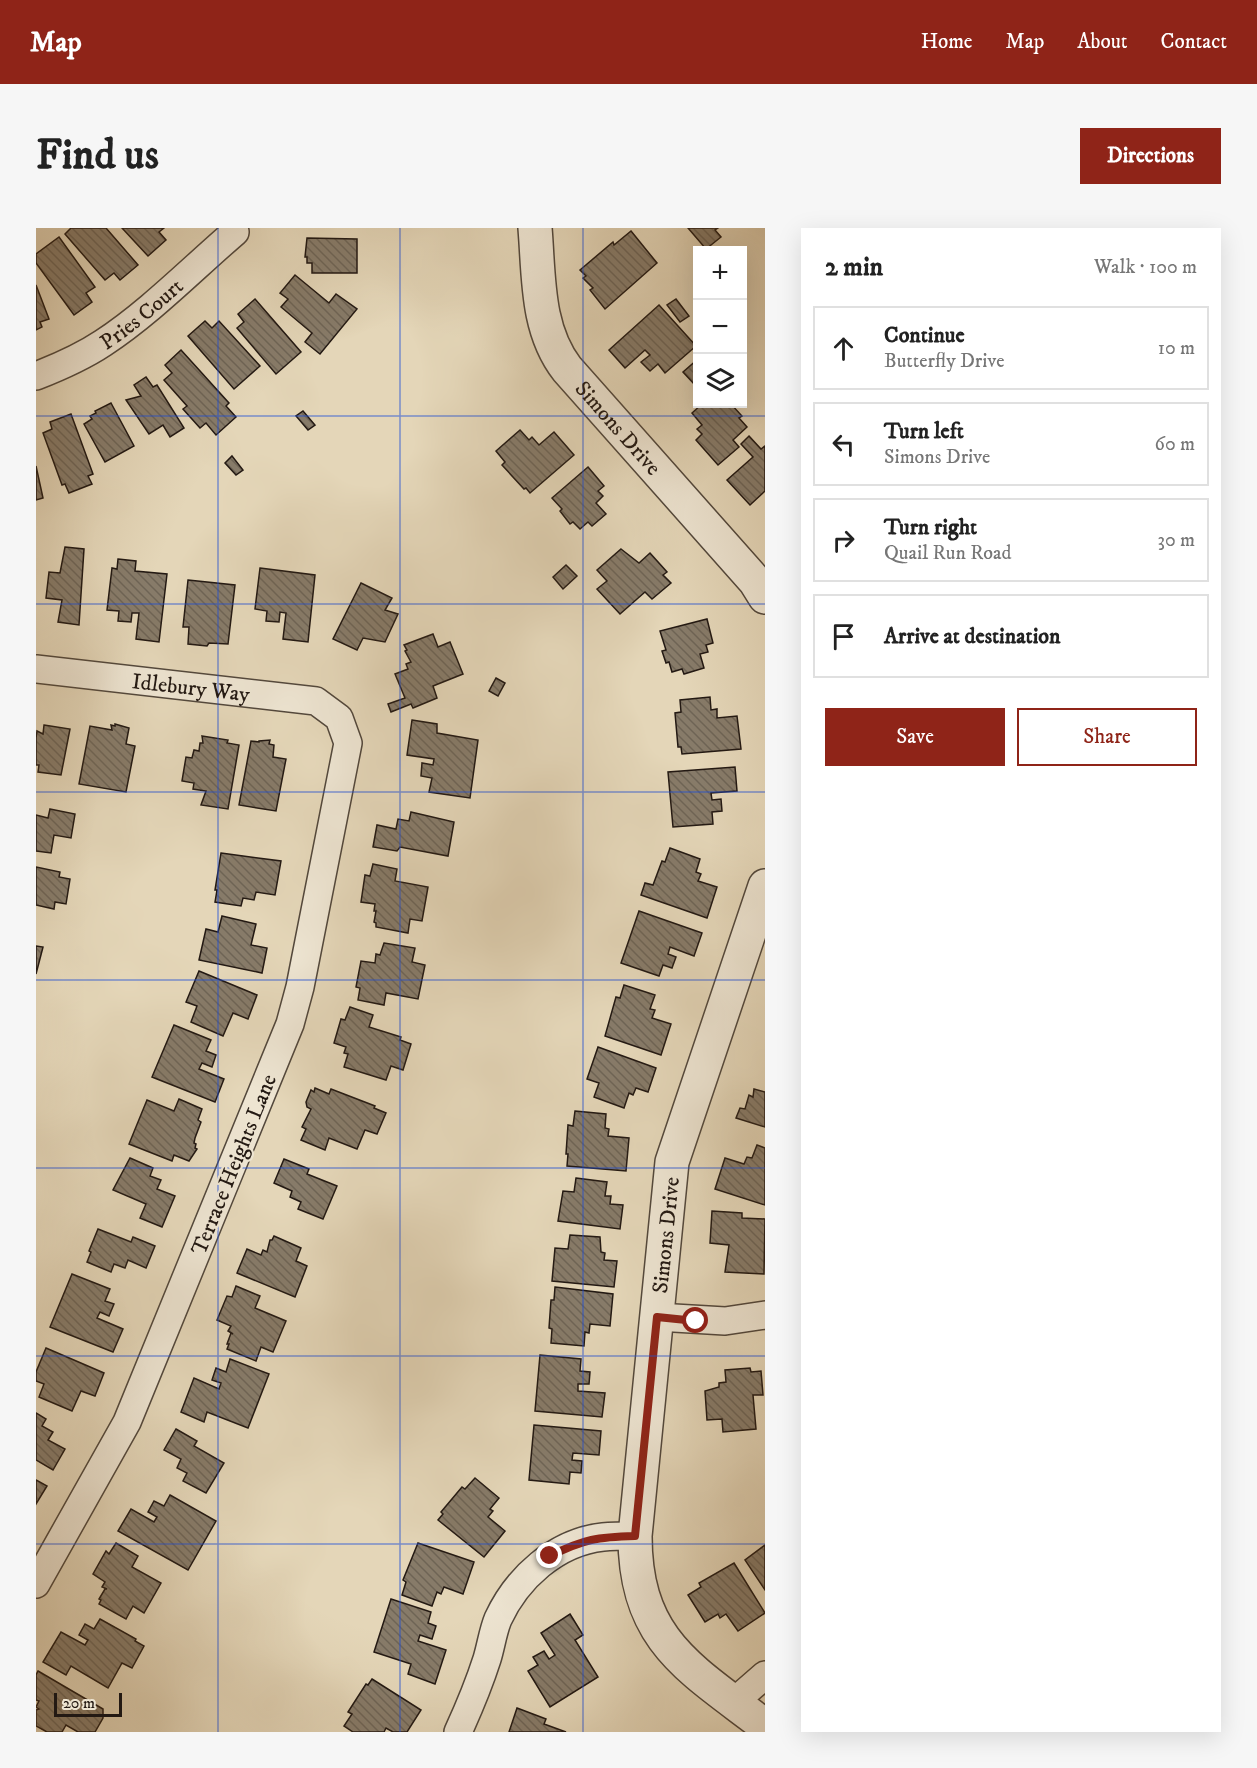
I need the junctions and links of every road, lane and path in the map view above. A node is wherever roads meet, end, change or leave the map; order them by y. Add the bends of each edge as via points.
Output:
1 (535, 228) edge
2 (235, 232) dead end
3 (36, 376) edge
4 (765, 597) edge
5 (36, 669) edge
6 (339, 718) joint
7 (765, 886) edge
8 (765, 1315) edge
9 (657, 1317) junction
10 (635, 1536) junction
11 (36, 1584) edge
12 (765, 1676) edge
13 (734, 1702) junction
14 (765, 1726) edge
15 (458, 1732) edge

1 - 4 street, Simons Drive via 545,326 553,350
2 - 3 street, Pries Court via 103,343
5 - 6 street, Idlebury Way via 316,700
6 - 11 street, Terrace Heights Lane via 348,743 290,1024 128,1422
7 - 9 street, Simons Drive via 672,1162
8 - 9 street via 725,1321
9 - 10 street, Simons Drive
10 - 13 street, Simons Drive via 641,1596 653,1624 689,1667
10 - 15 street via 601,1537 575,1544 550,1556 529,1573 509,1597 497,1621 474,1698
12 - 13 street
13 - 14 street, Simons Drive

